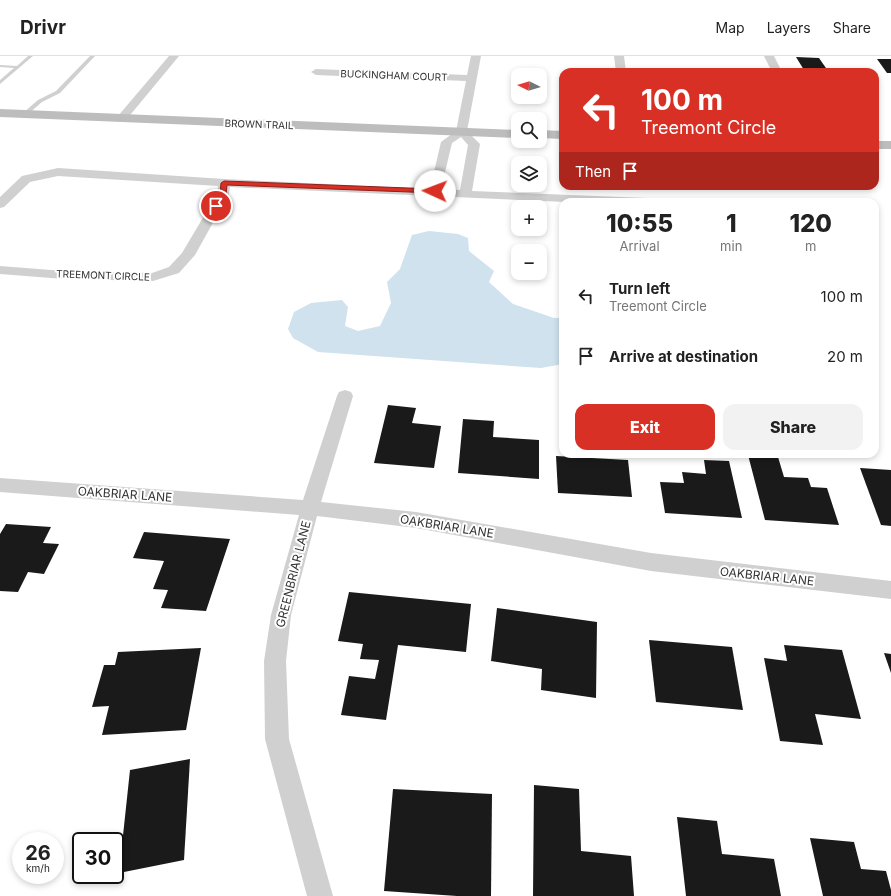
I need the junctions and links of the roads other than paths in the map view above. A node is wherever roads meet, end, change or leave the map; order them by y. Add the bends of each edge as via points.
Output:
1 (31, 56) edge
2 (94, 56) edge
3 (174, 56) edge
4 (476, 56) edge
5 (619, 56) edge
6 (769, 56) edge
7 (0, 66) edge
8 (18, 67) junction
9 (621, 68) edge
10 (775, 68) edge
11 (316, 72) dead end
12 (472, 78) junction
13 (0, 82) edge
14 (0, 112) edge
15 (25, 114) junction
16 (122, 118) junction
17 (461, 132) junction
18 (511, 134) edge
19 (547, 134) edge
20 (559, 134) edge
21 (879, 145) edge
22 (891, 145) edge
23 (224, 183) junction
24 (435, 191) junction
25 (466, 193) junction
26 (567, 198) edge
27 (0, 204) edge
28 (0, 270) edge
29 (345, 396) dead end
30 (0, 485) edge
31 (310, 508) junction
32 (891, 590) edge
33 (320, 896) edge

1 - 8 lane
2 - 15 lane via 58,92 40,101
3 - 16 street
4 - 12 street
5 - 9 street
6 - 10 street
7 - 8 lane
8 - 13 lane
11 - 12 street, BUCKINGHAM COURT
12 - 17 street
14 - 15 street, BROWN TRAIL
15 - 16 street, BROWN TRAIL
16 - 17 street, BROWN TRAIL
17 - 18 street, BROWN TRAIL
17 - 24 street via 447,142
17 - 25 street via 474,144
19 - 20 street
21 - 22 street
23 - 24 street
23 - 27 street via 58,172 26,179
23 - 28 street, TREEMONT CIRCLE via 223,194 188,255 174,270 153,277
24 - 25 street
25 - 26 street
29 - 31 street, GREENBRIAR LANE
30 - 31 street, OAKBRIAR LANE
31 - 32 street, OAKBRIAR LANE via 416,520 650,562
31 - 33 street, GREENBRIAR LANE via 281,615 275,661 277,739

